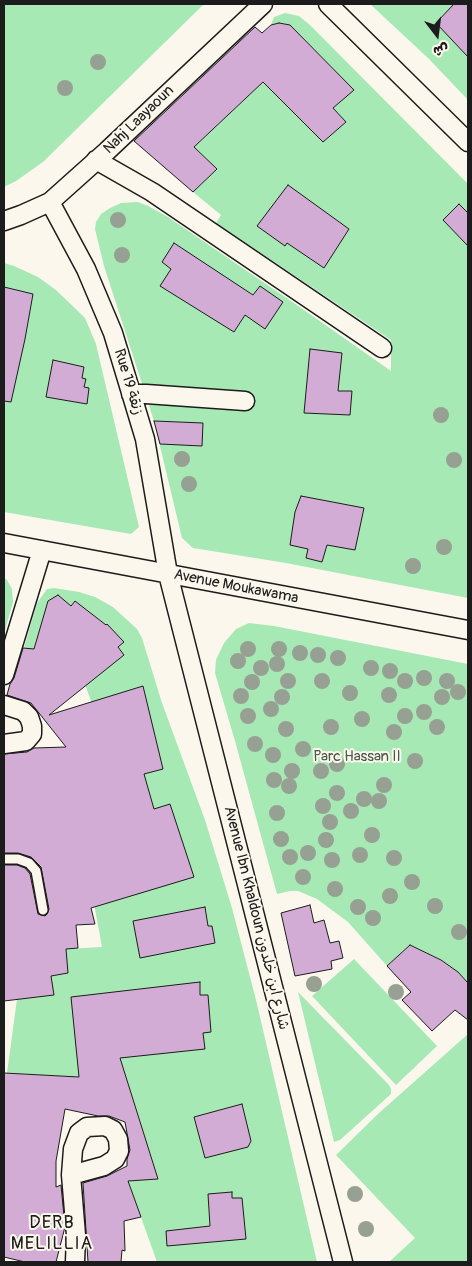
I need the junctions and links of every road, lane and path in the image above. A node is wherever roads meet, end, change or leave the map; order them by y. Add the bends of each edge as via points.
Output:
1 (263, 4) edge
2 (328, 4) edge
3 (468, 142) edge
4 (96, 160) junction
5 (50, 202) junction
6 (4, 221) edge
7 (382, 348) dead end
8 (131, 394) junction
9 (245, 401) dead end
10 (4, 542) edge
11 (42, 550) junction
12 (168, 574) junction
13 (468, 630) edge
14 (4, 675) edge
15 (4, 705) edge
16 (4, 744) edge
17 (4, 859) edge
18 (43, 910) dead end
19 (71, 1175) dead end
20 (75, 1262) edge
21 (343, 1262) edge

1 - 4 street, Nahj Laayaoun
2 - 3 street
4 - 5 street, Nahj Laayaoun
4 - 7 street via 152,192
5 - 6 street, Nahj Laayaoun
5 - 8 street, Rue 19 زنقة via 86,269 113,333
8 - 9 street
8 - 12 street, Rue 19 زنقة via 145,439
10 - 11 street, Avenue Moukawama
11 - 12 street, Avenue Moukawama
11 - 14 street
12 - 13 street, Avenue Moukawama
12 - 21 street, Avenue Ibn Khaldoun شارع ابن خلدون
15 - 16 street via 23,711 29,717 32,734 26,741
17 - 18 lane via 29,863 36,871
19 - 20 street

